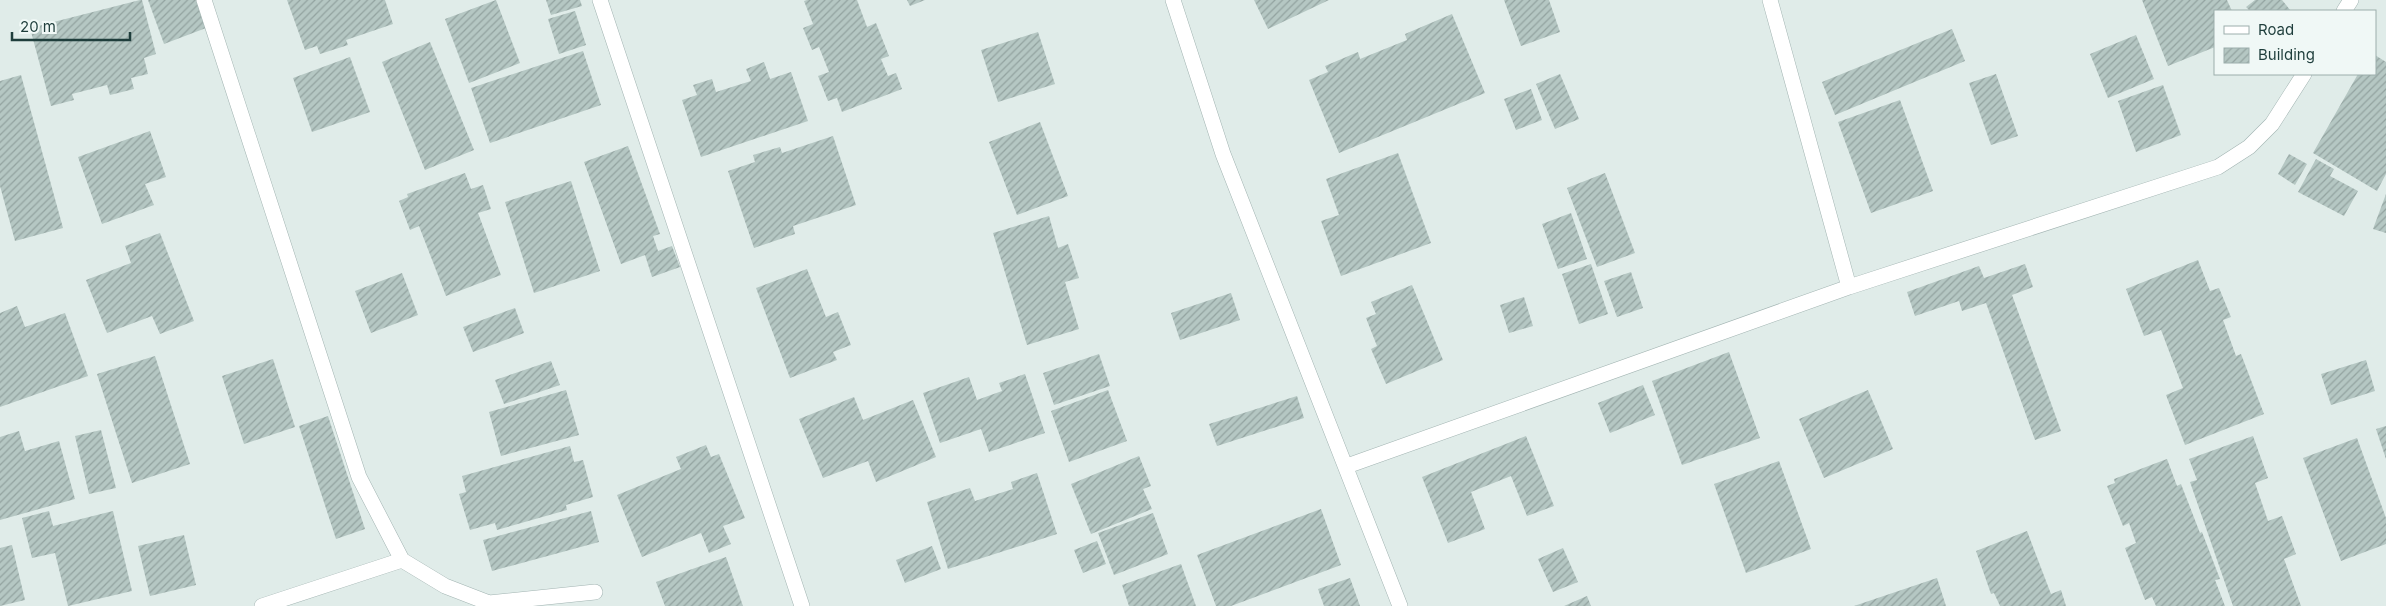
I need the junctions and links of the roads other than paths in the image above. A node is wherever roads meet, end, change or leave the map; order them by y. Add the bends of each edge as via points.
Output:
1 (204, 0) edge
2 (600, 0) edge
3 (1173, 0) edge
4 (1770, 0) edge
5 (2303, 75) edge
6 (1849, 287) junction
7 (1347, 466) junction
8 (402, 560) junction
9 (595, 592) dead end
10 (262, 606) edge
11 (802, 606) edge
12 (1400, 606) edge

1 - 8 street via 359,477
2 - 11 street
3 - 7 street via 1223,154
4 - 6 street
5 - 6 street via 2272,124 2248,147 2218,167
6 - 7 street
7 - 12 street
8 - 9 street via 445,586 489,603
8 - 10 street

